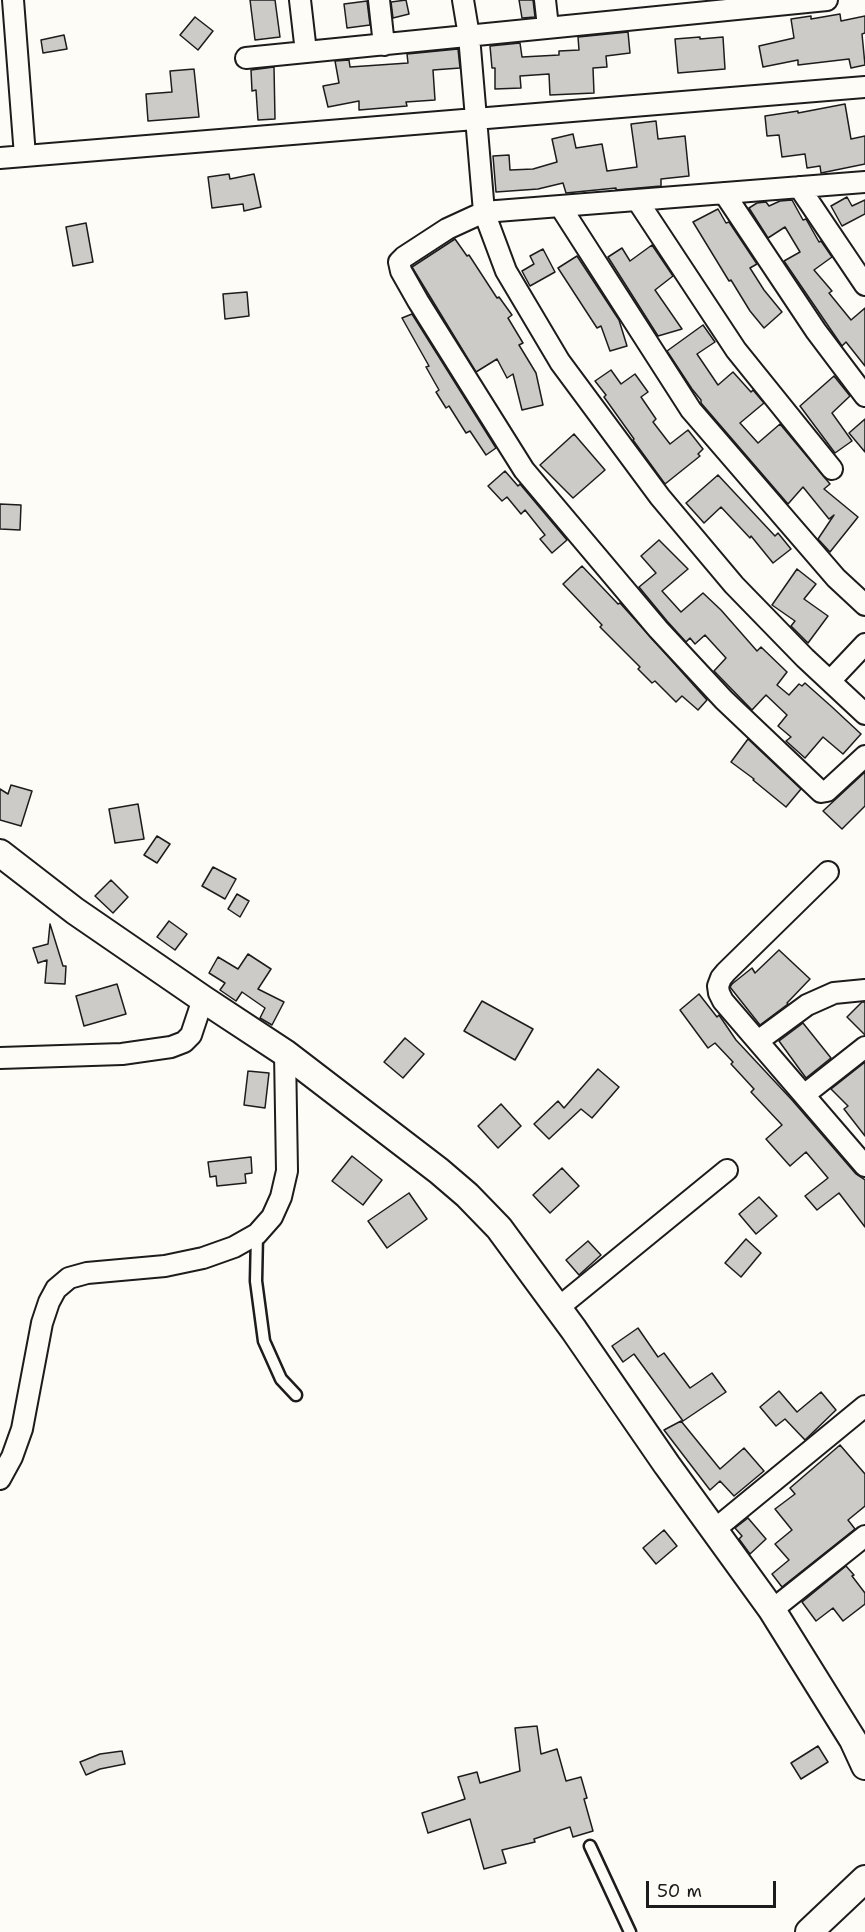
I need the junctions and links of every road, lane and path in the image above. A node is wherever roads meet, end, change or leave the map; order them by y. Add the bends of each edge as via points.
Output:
1 (12, 0) edge
2 (300, 0) edge
3 (379, 0) edge
4 (463, 0) edge
5 (545, 0) edge
6 (827, 0) edge
7 (548, 27) junction
8 (469, 36) junction
9 (384, 45) junction
10 (306, 52) junction
11 (246, 58) dead end
12 (865, 87) edge
13 (477, 119) junction
14 (25, 156) junction
15 (0, 158) edge
16 (865, 182) edge
17 (799, 187) junction
18 (724, 193) junction
19 (637, 200) junction
20 (560, 206) junction
21 (484, 212) junction
22 (865, 285) edge
23 (865, 396) edge
24 (832, 469) dead end
25 (865, 605) edge
26 (865, 644) edge
27 (831, 681) junction
28 (865, 714) edge
29 (865, 756) edge
30 (0, 853) edge
31 (828, 872) dead end
32 (865, 990) edge
33 (203, 999) junction
34 (758, 1041) junction
35 (865, 1047) edge
36 (285, 1053) junction
37 (0, 1058) edge
38 (804, 1095) junction
39 (861, 1153) edge
40 (727, 1170) dead end
41 (257, 1234) junction
42 (558, 1308) junction
43 (296, 1395) dead end
44 (865, 1406) edge
45 (0, 1479) edge
46 (714, 1530) junction
47 (865, 1536) edge
48 (772, 1610) junction
49 (865, 1766) edge
50 (590, 1846) dead end
51 (865, 1880) edge
52 (630, 1932) edge
53 (809, 1932) edge

1 - 14 street
2 - 10 street
3 - 9 street
4 - 8 street
5 - 7 street
6 - 7 street
7 - 8 street
8 - 9 street
8 - 13 street
9 - 10 street
10 - 11 street
12 - 13 street
13 - 14 street
13 - 21 street
14 - 15 street
16 - 17 street
17 - 18 street
17 - 22 street
18 - 19 street
18 - 23 street via 816,331
19 - 20 street
19 - 24 street via 736,350
20 - 21 street
20 - 25 street via 691,410 836,578
21 - 27 street via 506,272 560,362 660,497 734,585
21 - 29 street via 447,229 400,260 399,267 524,470 680,652 818,791 827,791
26 - 27 street
27 - 28 street
30 - 33 street via 75,911
31 - 34 street via 721,978 718,986 723,1001
32 - 34 street via 834,993 807,1005
33 - 36 street
33 - 37 street via 190,1035 171,1047 122,1054
34 - 38 street
35 - 38 street
36 - 41 street via 286,1172 282,1197
36 - 42 street via 467,1195 499,1228
38 - 39 street
40 - 42 street
41 - 43 lane via 256,1281 264,1341 281,1379
41 - 45 street via 203,1258 165,1266 87,1273 69,1278 56,1288 42,1323 22,1429
42 - 46 street
44 - 46 street
46 - 48 street
47 - 48 street
48 - 49 street via 854,1740
50 - 52 lane
51 - 53 street

